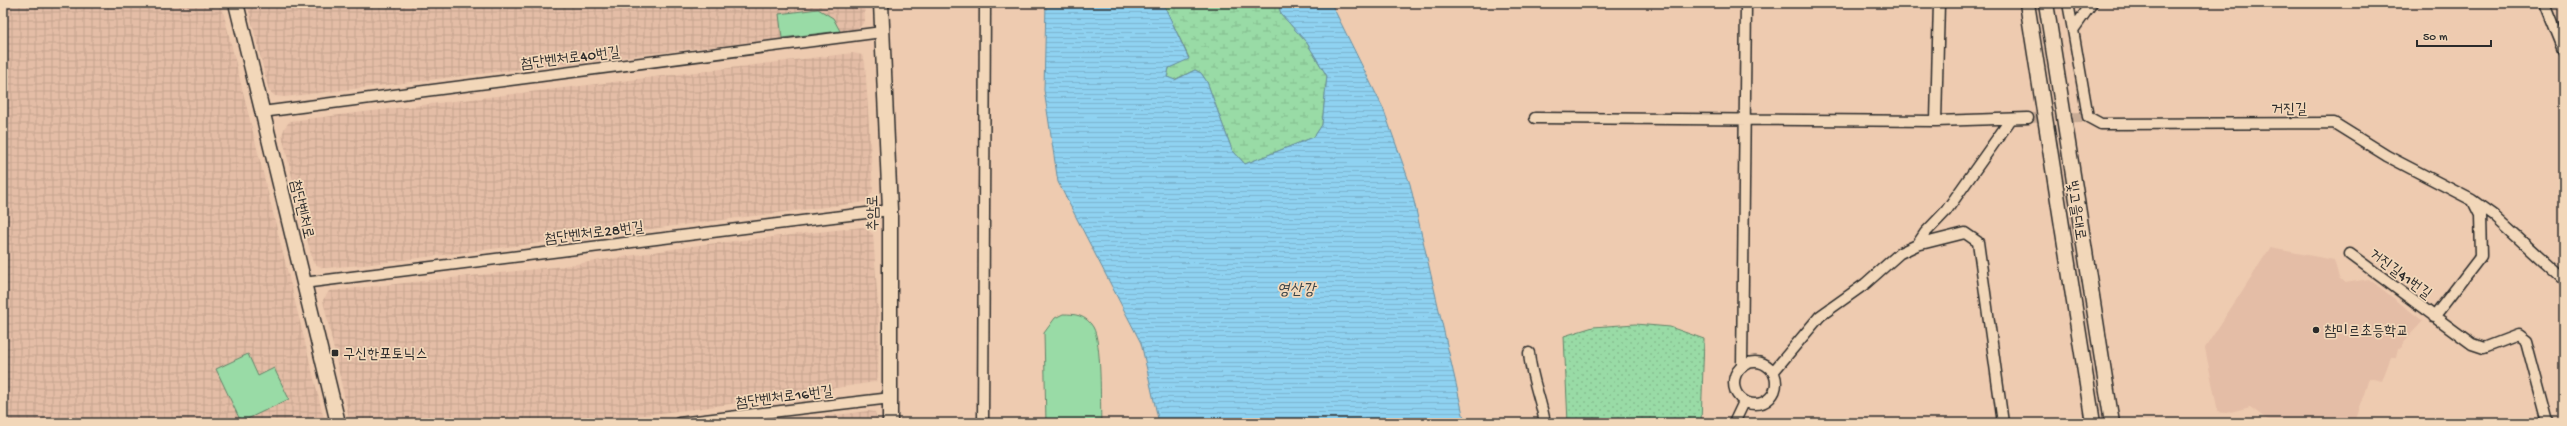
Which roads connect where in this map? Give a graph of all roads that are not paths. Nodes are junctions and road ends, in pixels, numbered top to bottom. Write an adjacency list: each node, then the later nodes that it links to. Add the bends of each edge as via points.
1 (236, 3): 14 (street, 첨단벤처로)
2 (881, 3): 12 (street, 추암로)
3 (985, 3): 35 (street)
4 (1746, 3): 17 (street)
5 (1939, 3): 19 (street)
6 (2027, 3): 39 (street, 빛고을대로)
7 (2046, 3): 40 (street, 빛고을대로)
8 (2068, 3): 11 (street)
9 (2092, 3): 11 (street)
10 (2545, 3): 13 (street)
11 (2073, 30): 20 (street, 거진길, via 2088,117 2101,124 2334,123 2387,156)
12 (882, 32): 14 (street, 첨단벤처로40번길); 21 (street, 추암로)
13 (2564, 50)
14 (262, 112): 25 (street, 첨단벤처로)
15 (1535, 118): 17 (street)
16 (2028, 118): 18 (street)
17 (1745, 119): 19 (street); 28 (street)
18 (2011, 119): 19 (street); 22 (street, via 1946,211 1925,232)
19 (1936, 120)
20 (2472, 200): 24 (street, 거진길, via 2510,230); 26 (street, 거진길41번길, via 2480,214 2481,256)
21 (890, 210): 25 (street, 첨단벤처로28번길); 30 (street, 추암로)
22 (1917, 245): 29 (street, via 1900,253 1866,284 1820,316); 38 (street, via 1965,233 1978,242)
23 (2350, 254): 26 (street, 거진길41번길)
24 (2564, 280)
25 (303, 283): 32 (street, 첨단벤처로)
26 (2434, 317): 41 (street, 거진길41번길, via 2472,344 2484,348 2518,335 2526,341)
27 (1529, 353): 36 (street, via 1531,375)
28 (1742, 367): 29 (street, via 1762,364); 31 (street, via 1734,385)
29 (1773, 372): 31 (street, via 1776,386 1770,398 1758,404)
30 (891, 398): 33 (street, 첨단벤처로16번길); 34 (street, 추암로)
31 (1744, 402): 37 (street)
32 (338, 423)
33 (679, 423)
34 (890, 423)
35 (982, 423)
36 (1545, 423)
37 (1734, 423)
38 (2003, 423)
39 (2093, 423)
40 (2112, 423)
41 (2548, 423)

